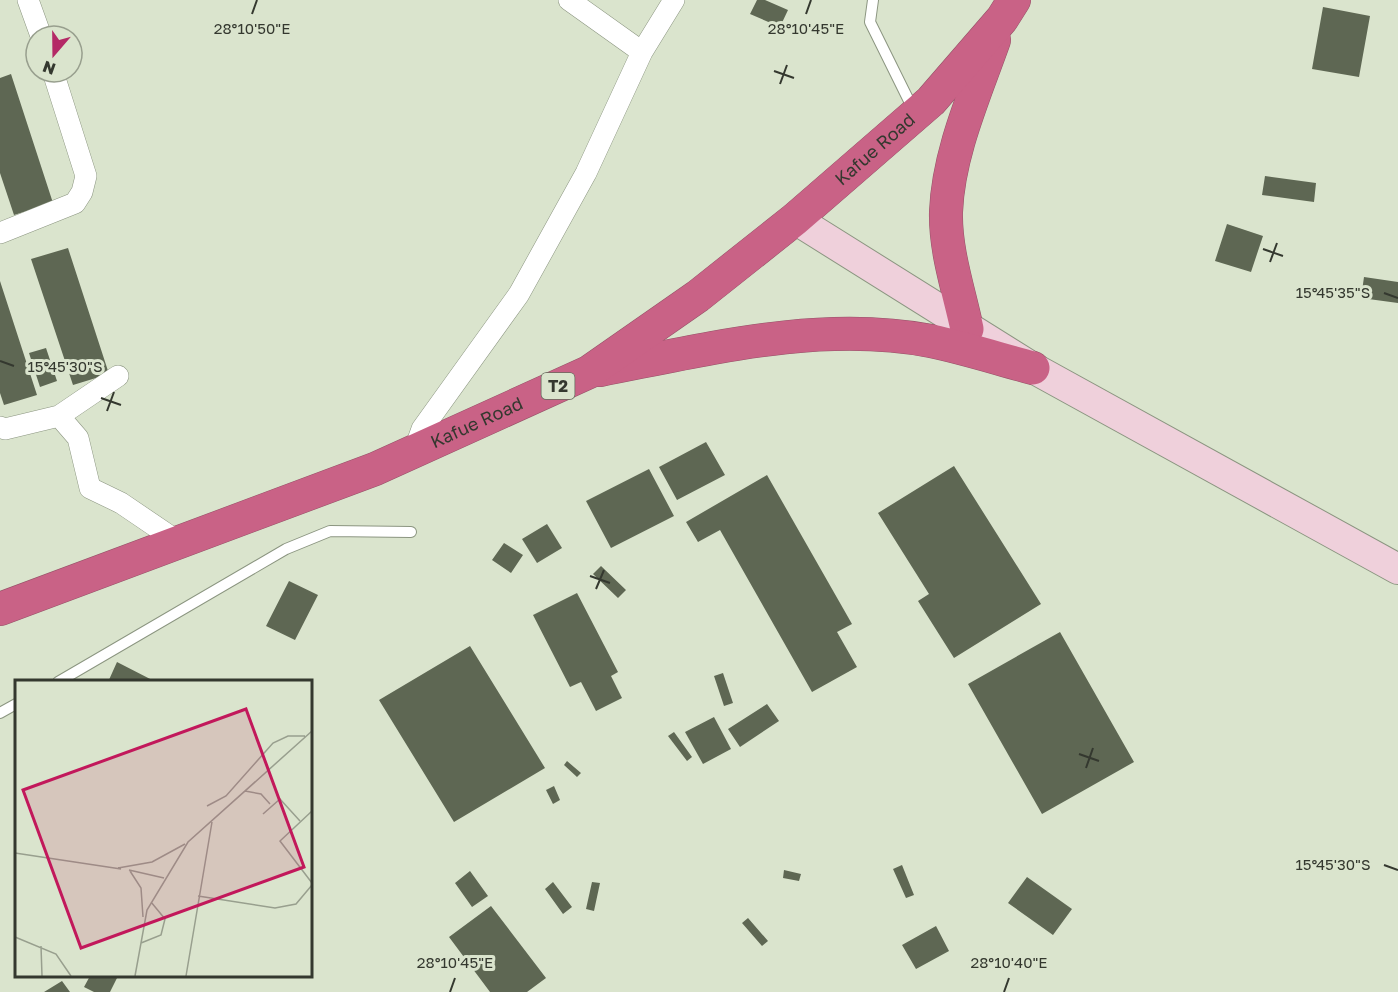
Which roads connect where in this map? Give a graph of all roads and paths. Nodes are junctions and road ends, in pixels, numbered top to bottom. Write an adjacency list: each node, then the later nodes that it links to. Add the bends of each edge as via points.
1 (28, 0): 6 (street)
2 (569, 0): 7 (street)
3 (674, 0): 7 (street)
4 (873, 0): 9 (lane, via 870,22)
5 (1008, 9): 9 (highway, Kafue Road / T2, via 954,76); 12 (highway, via 963,130 946,211 948,242)
6 (37, 24)
7 (642, 52): 18 (street, via 586,173 519,294 422,429)
8 (57, 84): 11 (street, via 86,176 82,192 75,203)
9 (915, 114): 10 (highway, Kafue Road / T2)
10 (795, 219): 12 (street); 14 (highway, Kafue Road / T2, via 698,296)
11 (0, 232)
12 (968, 329): 13 (street)
13 (1033, 368): 14 (highway, via 930,341 832,334 753,341); 21 (street)
14 (589, 372): 18 (highway, Kafue Road / T2)
15 (118, 376): 16 (street)
16 (59, 416): 17 (street); 20 (street, via 78,438 90,489 121,503)
17 (0, 427)
18 (413, 454): 20 (highway, Kafue Road / T2)
19 (411, 532): 23 (lane, via 330,531 286,549)
20 (177, 541): 22 (highway, Kafue Road / T2)
21 (1398, 569)
22 (0, 609)
23 (60, 680)
24 (15, 705): 25 (lane)
25 (0, 713)

